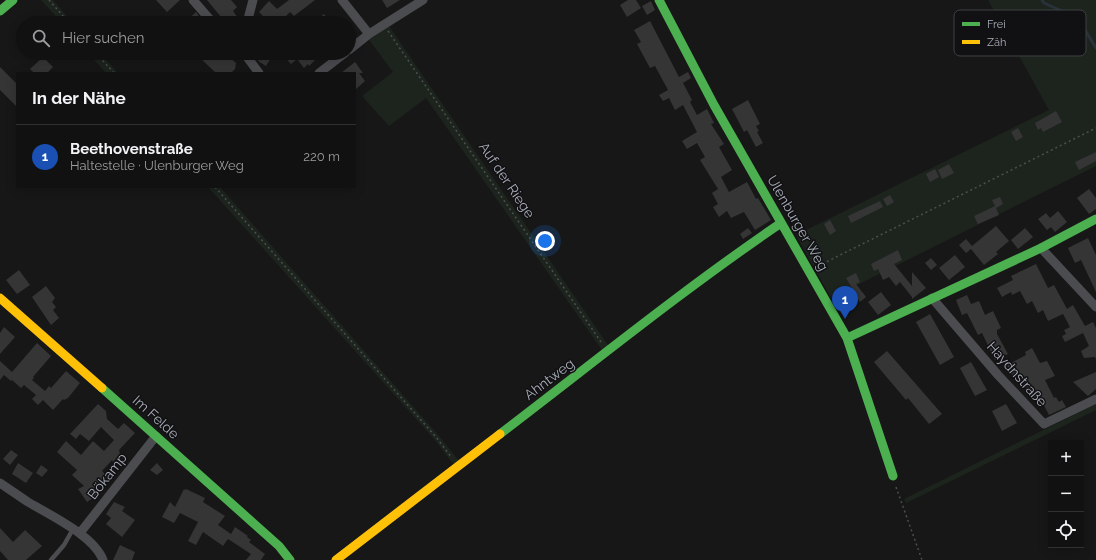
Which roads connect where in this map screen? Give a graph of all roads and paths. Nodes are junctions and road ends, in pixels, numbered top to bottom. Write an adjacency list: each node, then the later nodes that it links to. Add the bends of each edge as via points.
1 (13, 0): 8 (street)
2 (49, 0): 9 (path)
3 (192, 0): 10 (street)
4 (253, 0): 11 (street)
5 (342, 0): 12 (street)
6 (422, 0): 14 (street)
7 (659, 0): 26 (street, Ulenburger Weg, via 714,105)
8 (0, 11)
9 (63, 16)
10 (207, 16)
11 (249, 16)
12 (355, 16)
13 (356, 17): 15 (street)
14 (384, 25): 15 (street); 33 (path, Auf der Riege)
15 (370, 34): 16 (street)
16 (356, 45)
17 (102, 60): 20 (path)
18 (249, 60): 21 (street)
19 (336, 60): 22 (street)
20 (113, 72)
21 (258, 72)
22 (320, 72)
23 (1096, 128): 28 (path)
24 (216, 188): 36 (path, via 436,437)
25 (1096, 219): 27 (street)
26 (781, 223): 28 (street, Ulenburger Weg); 33 (street, Ahntweg)
27 (1042, 248): 30 (street); 31 (street)
28 (809, 270): 32 (street, Ulenburger Weg)
29 (0, 298): 35 (street, Im Felde)
30 (932, 298): 32 (street); 34 (street, Haydnstraße, via 1044,424)
31 (1096, 307)
32 (847, 338): 37 (street, Ulenburger Weg)
33 (608, 351): 36 (street, Ahntweg)
34 (1096, 399)
35 (156, 436): 39 (street, Bökamp); 42 (street, Im Felde, via 279,546)
36 (458, 466): 43 (street, Ahntweg)
37 (893, 476): 44 (path)
38 (0, 483): 39 (street)
39 (77, 531): 40 (lane); 41 (street, via 100,553)
40 (51, 560)
41 (103, 560)
42 (290, 560)
43 (336, 560)
44 (922, 560)

